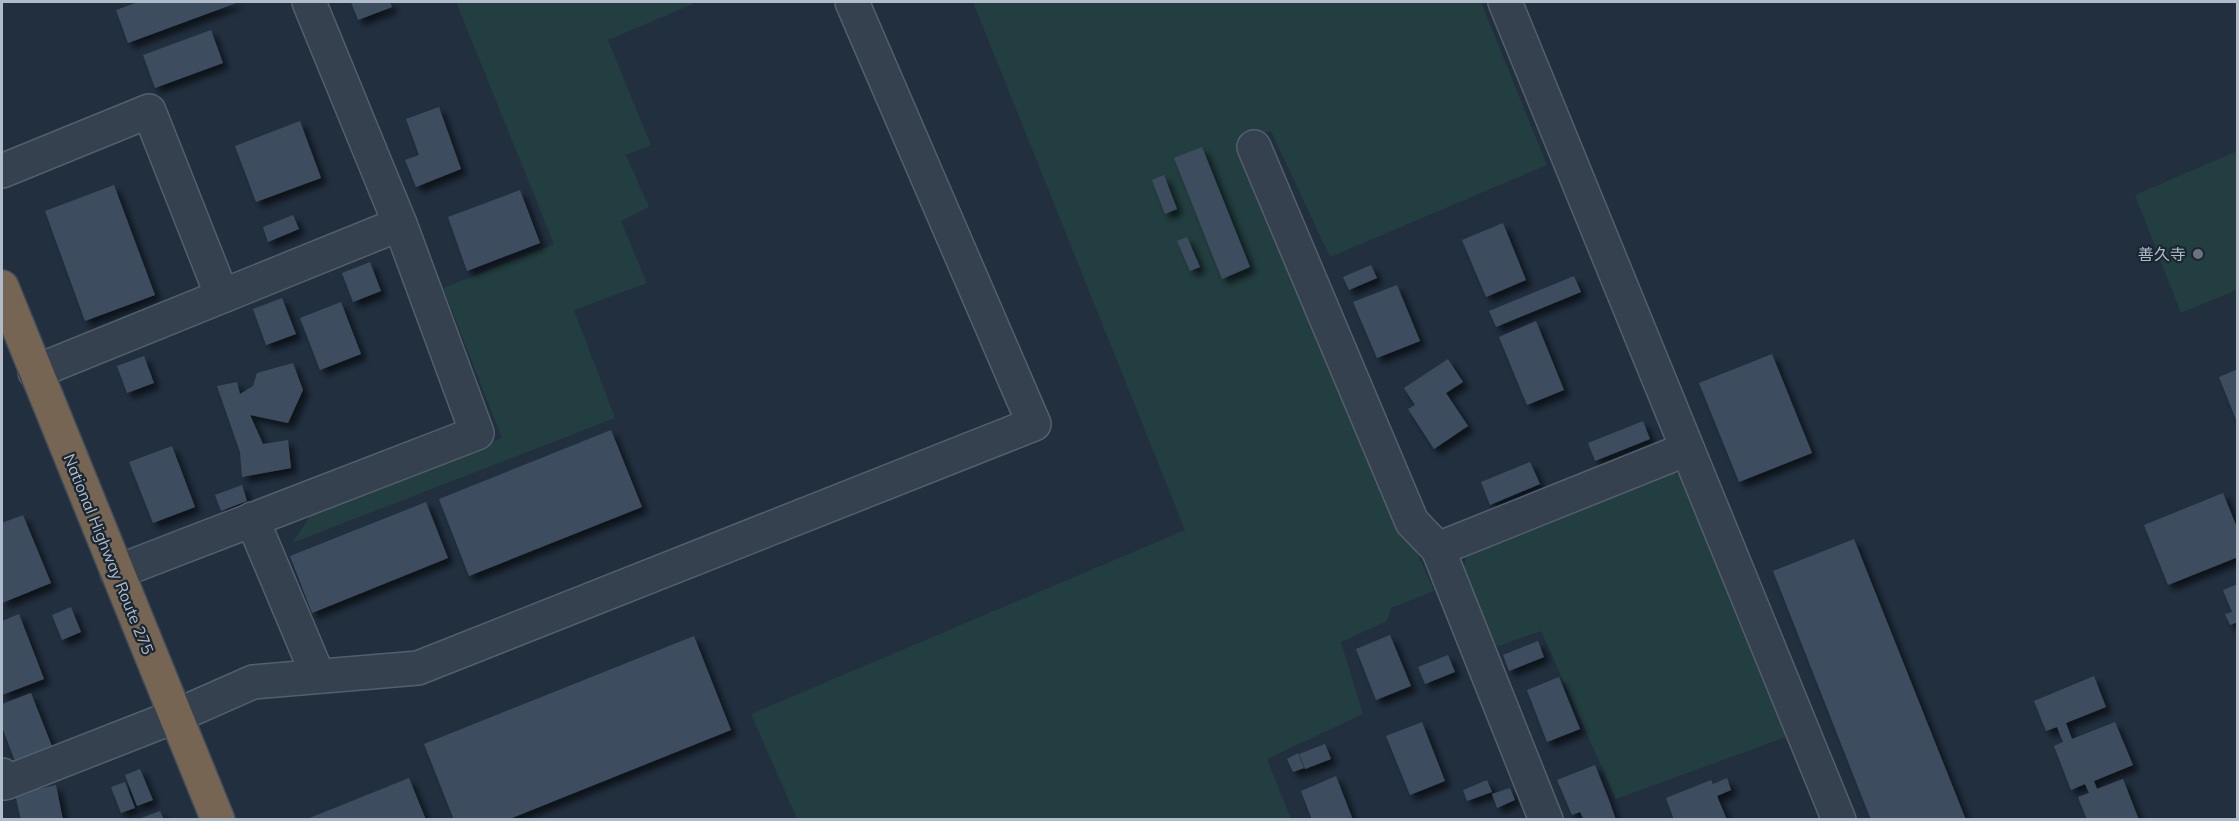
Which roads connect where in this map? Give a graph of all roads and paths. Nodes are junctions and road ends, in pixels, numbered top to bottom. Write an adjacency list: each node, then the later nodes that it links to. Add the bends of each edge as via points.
1 (309, 2): 6 (street)
2 (852, 2): 15 (street, via 1034,424 418,668)
3 (1505, 2): 11 (street)
4 (1254, 147): 13 (street, via 1412,522)
5 (2, 171): 8 (street, via 149,111)
6 (400, 224): 8 (street); 12 (street, via 477,433)
7 (2, 287): 9 (highway, National Highway Route 275)
8 (222, 296): 10 (street)
9 (9, 330): 10 (highway, National Highway Route 275)
10 (35, 372): 14 (highway, National Highway Route 275)
11 (1687, 449): 13 (street); 20 (street)
12 (252, 519): 14 (street); 15 (street)
13 (1438, 549): 19 (street)
14 (117, 572): 16 (highway, National Highway Route 275)
15 (318, 676): 16 (street, via 253,681)
16 (176, 716): 17 (street); 18 (highway, National Highway Route 275)
17 (3, 781)
18 (218, 819)
19 (1546, 819)
20 (1839, 819)

